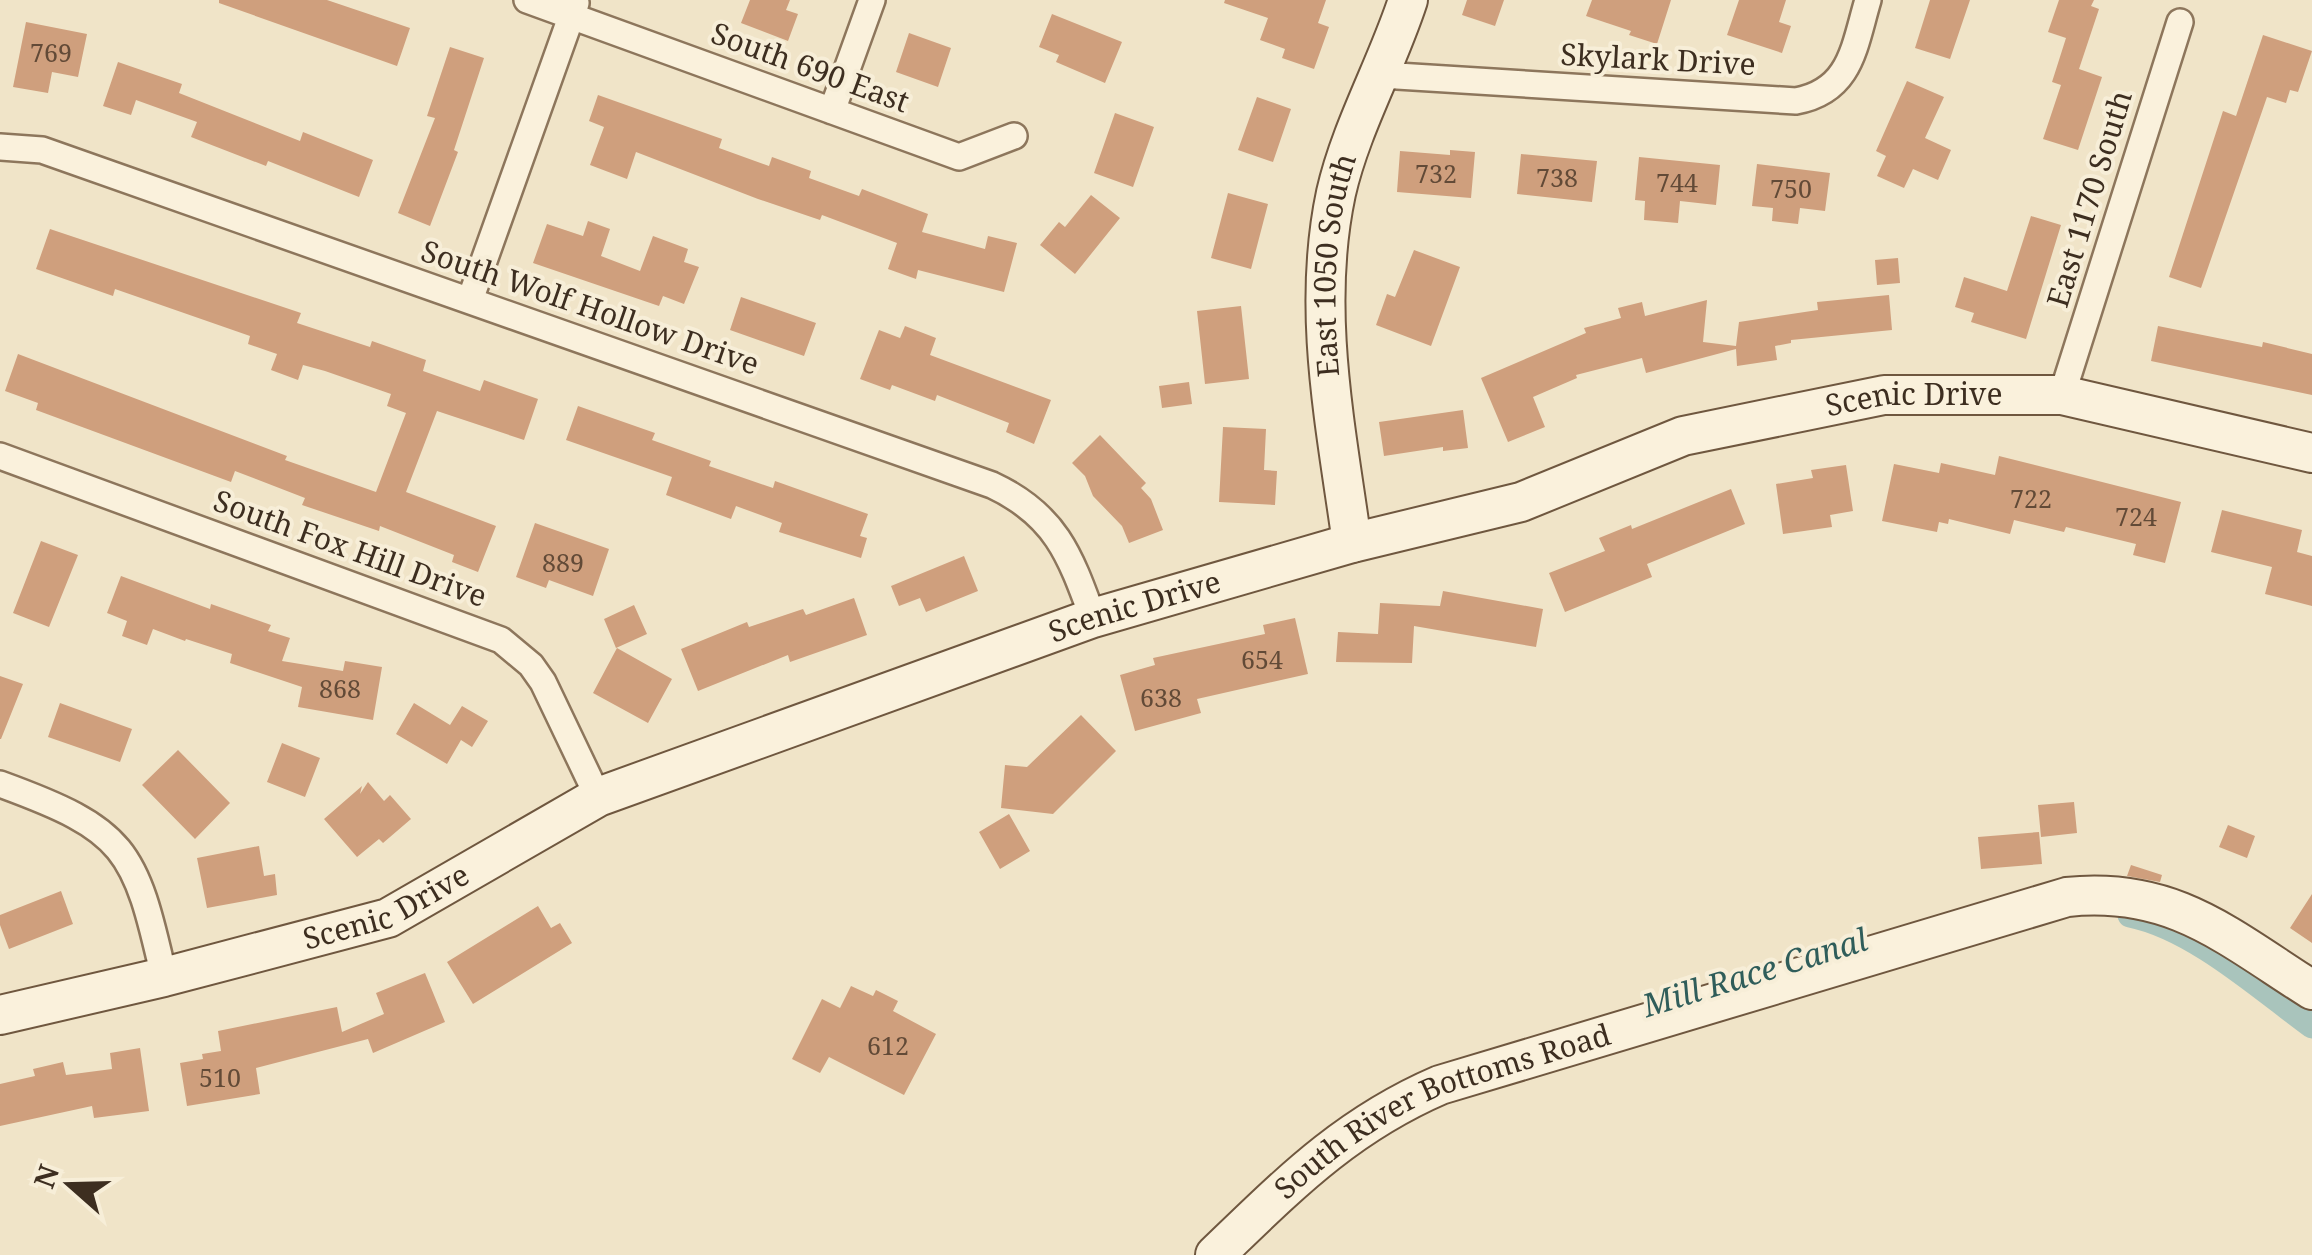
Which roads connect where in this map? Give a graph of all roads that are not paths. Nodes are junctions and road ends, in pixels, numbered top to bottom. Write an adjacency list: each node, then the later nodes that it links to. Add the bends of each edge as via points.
1 (527, 0): 5 (street, South 690 East)
2 (872, 0): 8 (street)
3 (1408, 0): 7 (street, East 1050 South)
4 (1868, 0): 7 (street, Skylark Drive, via 1848,66 1832,88 1796,101)
5 (574, 8): 8 (street, South 690 East); 11 (street)
6 (2180, 22): 12 (street, East 1170 South)
7 (1380, 76): 15 (street, East 1050 South, via 1336,192 1326,266 1328,362)
8 (832, 110): 9 (street, South 690 East, via 959,156)
9 (1014, 136)
10 (0, 147): 11 (street, South Wolf Hollow Drive, via 42,150)
11 (470, 300): 16 (street, South Wolf Hollow Drive, via 1010,493 1042,517 1066,548)
12 (2062, 395): 13 (street, Scenic Drive); 15 (street, Scenic Drive, via 1884,395 1683,436 1522,502)
13 (2312, 453)
14 (2, 462): 18 (street, South Fox Hill Drive, via 502,640 543,682)
15 (1352, 543): 16 (street, Scenic Drive)
16 (1094, 618): 18 (street, Scenic Drive)
17 (0, 784): 19 (street, via 80,816 120,850 146,901)
18 (598, 797): 19 (street, Scenic Drive, via 388,918)
19 (164, 977): 21 (street, Scenic Drive)
20 (2312, 990): 22 (street, South River Bottoms Road, via 2176,908 2122,895 2067,897 1440,1084 1326,1151)
21 (0, 1015)
22 (1216, 1255)

